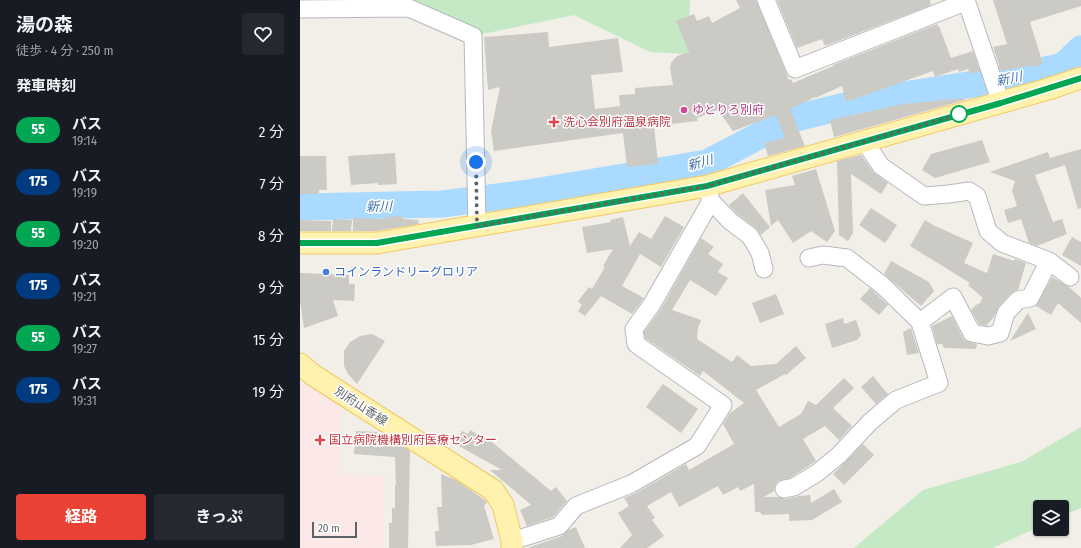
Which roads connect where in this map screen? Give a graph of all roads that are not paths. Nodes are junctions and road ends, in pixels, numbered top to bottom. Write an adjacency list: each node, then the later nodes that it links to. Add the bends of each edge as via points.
1 (766, 0): 4 (street, via 795,69 965,2)
2 (300, 9): 7 (street, via 409,8 473,36)
3 (1081, 78): 4 (main road)
4 (997, 90): 5 (main road)
5 (865, 142): 6 (main road); 10 (street, via 881,166 924,196 969,191 977,196 988,231 1002,243)
6 (709, 193): 7 (main road); 11 (street, via 730,221 750,236 760,253); 16 (street, via 652,304 634,329 636,344 723,405 697,446 631,484 576,506 559,526)
7 (477, 226): 8 (main road, via 377,243)
8 (300, 243)
9 (809, 258): 13 (street, via 823,255 847,258 882,285)
10 (1049, 261): 12 (street); 13 (street, via 1030,298 1018,300 1006,313 1000,333 988,336 972,333 953,297)
11 (764, 268)
12 (1070, 277)
13 (920, 322): 15 (street, via 939,383 896,400 817,474 794,487)
14 (300, 364): 16 (main road, 別府山香線, via 313,375 493,490 503,505)
15 (784, 489)
16 (512, 545)

